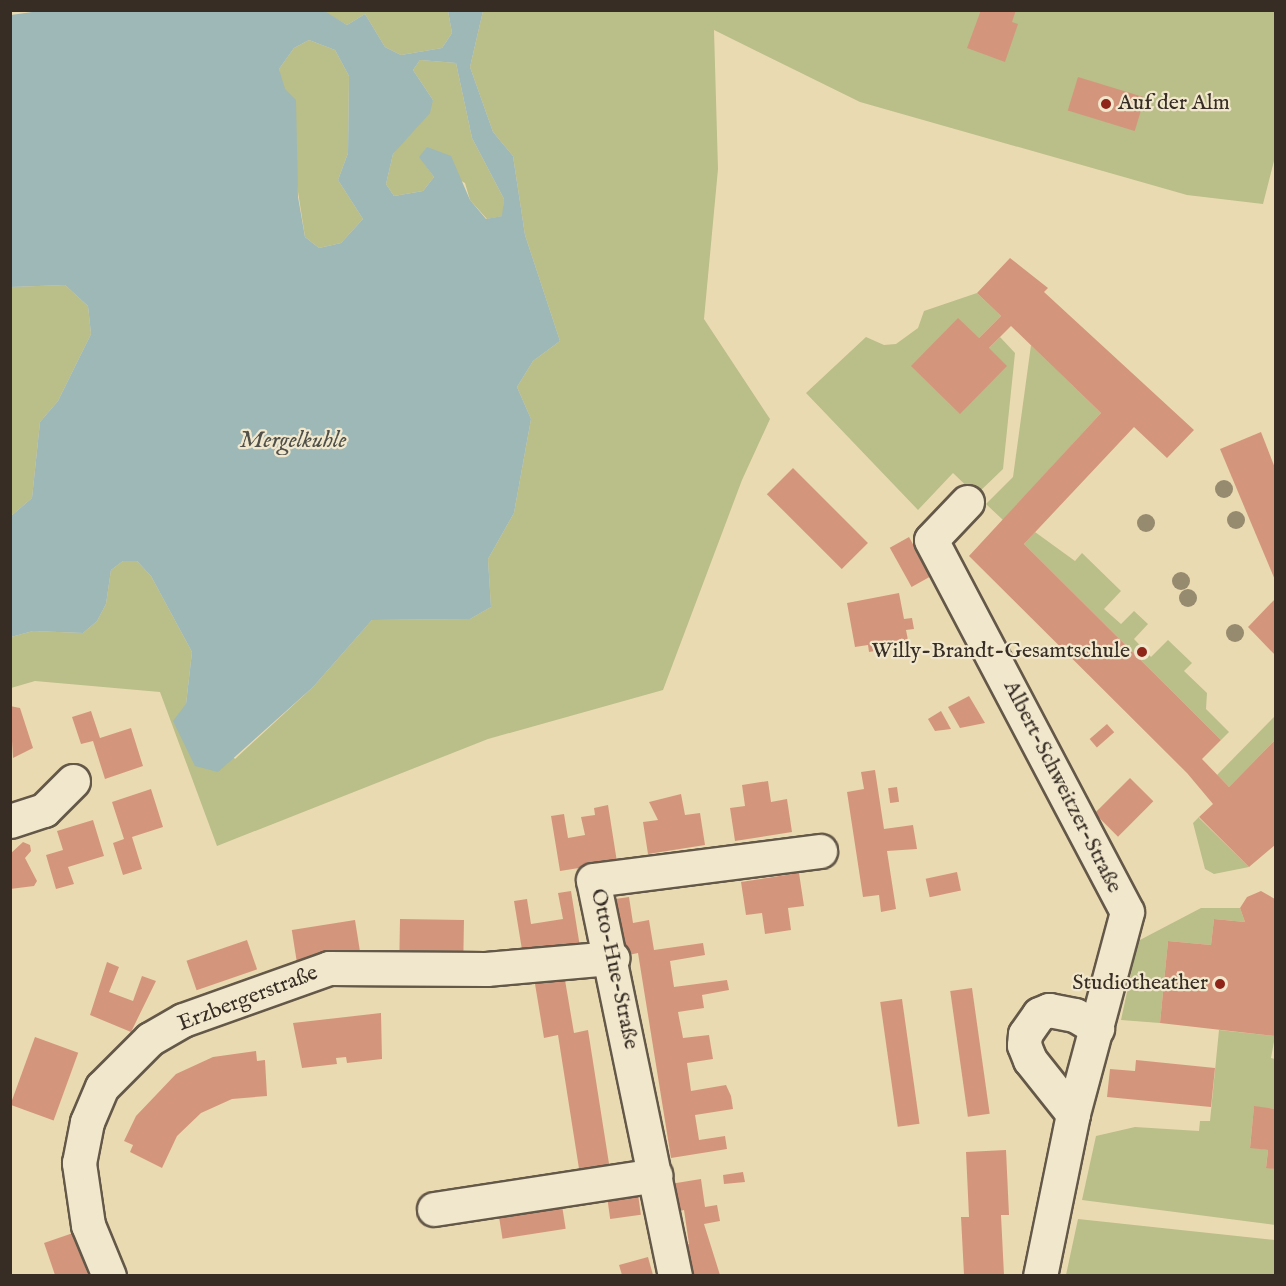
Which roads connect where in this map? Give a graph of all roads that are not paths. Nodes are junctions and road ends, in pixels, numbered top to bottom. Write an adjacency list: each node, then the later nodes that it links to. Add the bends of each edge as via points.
1 (967, 502): 6 (street, Albert-Schweitzer-Straße, via 931,540 1127,912)
2 (73, 781): 3 (street, via 44,810)
3 (10, 821)
4 (820, 851): 5 (street, Otto-Hue-Straße, via 593,880)
5 (613, 958): 8 (street, Otto-Hue-Straße); 10 (street, Erzbergerstraße, via 486,969 329,968 183,1020 150,1039 102,1087 87,1122 79,1163 88,1225)
6 (1097, 1028): 7 (street, Albert-Schweitzer-Straße); 7 (street, via 1075,1015 1049,1010 1039,1014 1025,1034 1024,1045 1030,1060)
7 (1073, 1114): 12 (street, Albert-Schweitzer-Straße)
8 (655, 1175): 9 (street); 11 (street, Otto-Hue-Straße)
9 (434, 1209)
10 (109, 1275)
11 (675, 1275)
12 (1040, 1275)

